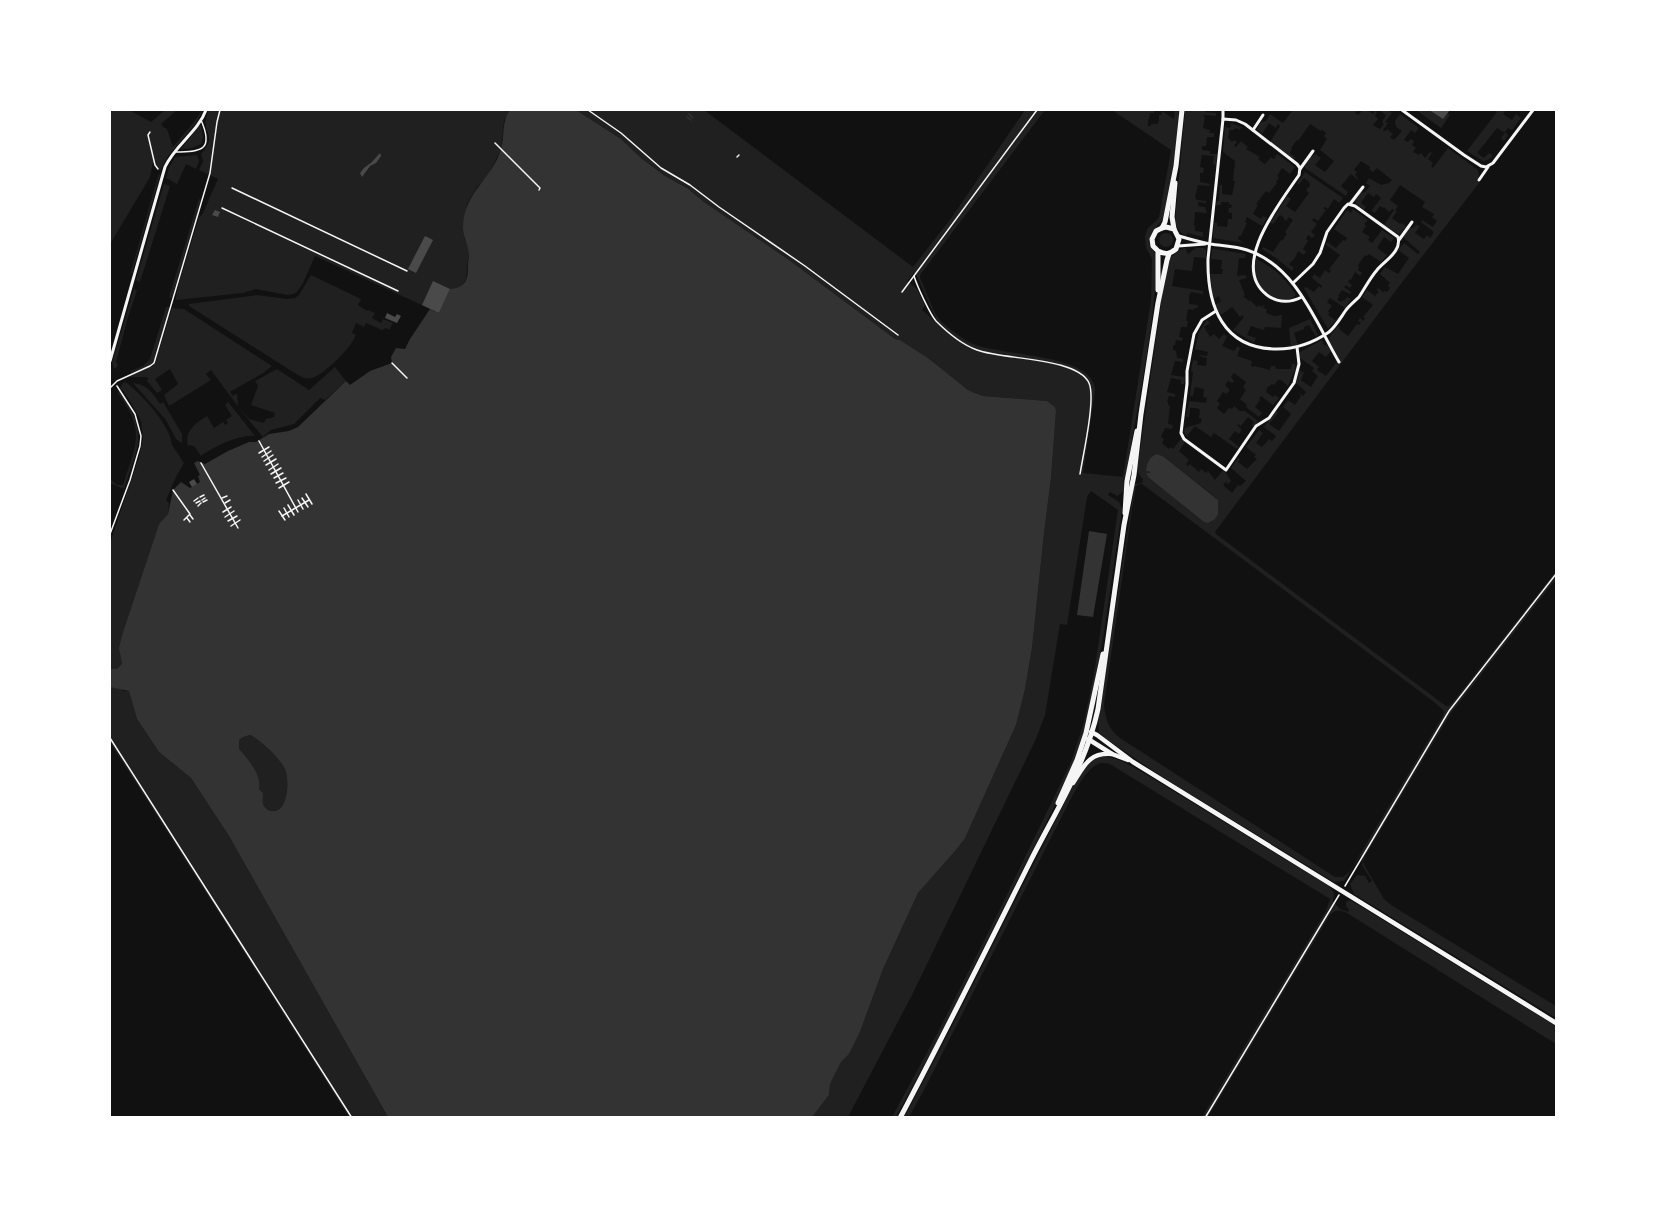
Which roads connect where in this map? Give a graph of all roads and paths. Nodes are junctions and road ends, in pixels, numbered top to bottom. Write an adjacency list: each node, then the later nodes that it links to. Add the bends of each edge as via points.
1 (206, 110): 11 (street)
2 (220, 110): 53 (path, via 210,173 154,363)
3 (588, 110): 45 (path, via 621,132 661,168)
4 (1037, 110): 38 (lane)
5 (1182, 110): 18 (main road)
6 (1223, 110): 10 (street)
7 (1402, 110): 19 (street, via 1481,166)
8 (1533, 110): 19 (street)
9 (1263, 116): 12 (street)
10 (1223, 118): 12 (street); 32 (street)
11 (201, 120): 16 (street); 16 (lane, via 206,138 203,147 197,152)
12 (1253, 130): 20 (street)
13 (150, 132): 17 (path)
14 (495, 143): 24 (path, via 538,184)
15 (1313, 151): 20 (street)
16 (174, 152): 48 (street, via 165,167)
17 (155, 165)
18 (1176, 166): 28 (main road); 29 (main road)
19 (1489, 166): 21 (street)
20 (1300, 169): 35 (street)
21 (1479, 180)
22 (1363, 187): 25 (street)
23 (232, 188): 37 (path)
24 (539, 190)
25 (1350, 204): 31 (street); 39 (street, via 1327,232 1313,264)
26 (222, 208): 40 (path)
27 (1412, 222): 31 (street)
28 (1162, 228): 29 (main road); 34 (main road, via 1152,239)
29 (1174, 229): 30 (main road)
30 (1179, 236): 32 (street); 33 (main road)
31 (1399, 240): 46 (street, via 1385,264)
32 (1210, 244): 33 (street); 35 (street); 44 (street, via 1209,286)
33 (1178, 246): 36 (main road)
34 (1158, 251): 36 (main road); 43 (main road)
35 (1255, 253): 39 (street, via 1274,264); 42 (street, via 1253,273 1262,290 1280,301)
36 (1169, 254): 43 (main road)
37 (407, 271)
38 (914, 276): 41 (lane); 69 (lane, via 935,320 968,346 1067,367 1087,379 1091,404)
39 (1293, 283): 42 (street)
40 (398, 291)
41 (902, 292)
42 (1302, 297): 46 (street)
43 (1158, 303): 121 (main road, via 1127,481 1102,684)
44 (1216, 311): 47 (street, via 1231,333 1248,344 1265,349); 47 (street, via 1202,320 1194,334 1180,431 1184,439 1226,470 1256,426 1269,418 1294,383 1299,364)
45 (898, 335)
46 (1324, 335): 47 (street); 49 (street)
47 (1297, 347)
48 (110, 361)
49 (1339, 362)
50 (392, 363): 51 (path)
51 (407, 378)
52 (117, 386): 119 (path, via 135,414 141,436)
53 (110, 388)
54 (259, 441): 90 (path)
55 (269, 447): 57 (path)
56 (271, 451): 59 (path)
57 (259, 453)
58 (273, 455): 61 (path)
59 (262, 457)
60 (276, 459): 64 (path)
61 (264, 461)
62 (201, 463): 79 (path)
63 (278, 464): 66 (path)
64 (266, 465)
65 (281, 468): 68 (path)
66 (268, 470)
67 (283, 473): 70 (path)
68 (271, 474)
69 (1080, 474)
70 (274, 478)
71 (286, 478): 72 (path)
72 (276, 483)
73 (289, 483): 74 (path)
74 (279, 488)
75 (173, 490): 102 (path)
76 (306, 494): 83 (path)
77 (227, 496): 79 (path)
78 (302, 498): 84 (path)
79 (221, 499): 85 (path)
80 (201, 500): 80 (path, via 206,498); 80 (path, via 196,503)
81 (230, 500): 85 (path)
82 (298, 500): 88 (path)
83 (309, 500): 84 (path); 86 (path)
84 (305, 502): 88 (path); 91 (path)
85 (224, 504): 93 (path)
86 (312, 504)
87 (288, 505): 95 (path)
88 (300, 505): 90 (path); 94 (path)
89 (231, 507): 93 (path)
90 (296, 507): 95 (path); 99 (path)
91 (308, 507)
92 (284, 508): 101 (path)
93 (227, 509): 98 (path); 103 (path)
94 (303, 509)
95 (291, 510): 101 (path); 104 (path)
96 (234, 511): 103 (path)
97 (279, 511): 106 (path)
98 (223, 512)
99 (298, 512)
100 (183, 513): 109 (path)
101 (287, 513): 106 (path); 108 (path)
102 (190, 514): 109 (path); 110 (path)
103 (230, 514): 107 (path); 111 (path)
104 (294, 515)
105 (237, 516): 111 (path)
106 (282, 516): 113 (path)
107 (225, 517)
108 (289, 517)
109 (185, 518): 115 (path)
110 (194, 519)
111 (232, 519): 114 (path); 116 (path)
112 (240, 520): 116 (path)
113 (285, 520)
114 (228, 521)
115 (190, 522)
116 (235, 523): 117 (path); 118 (path)
117 (231, 526)
118 (238, 528)
119 (110, 534)
120 (1557, 574): 127 (path, via 1449,711)
121 (1088, 736): 123 (street); 124 (street); 125 (main road); 126 (main road)
122 (110, 738): 129 (path)
123 (1112, 754): 124 (street); 125 (street, via 1089,759)
124 (1133, 762): 127 (street)
125 (1066, 795): 126 (main road)
126 (1044, 834): 130 (main road)
127 (1342, 891): 128 (street); 131 (path)
128 (1557, 1023)
129 (352, 1118)
130 (900, 1118)
131 (1205, 1118)

